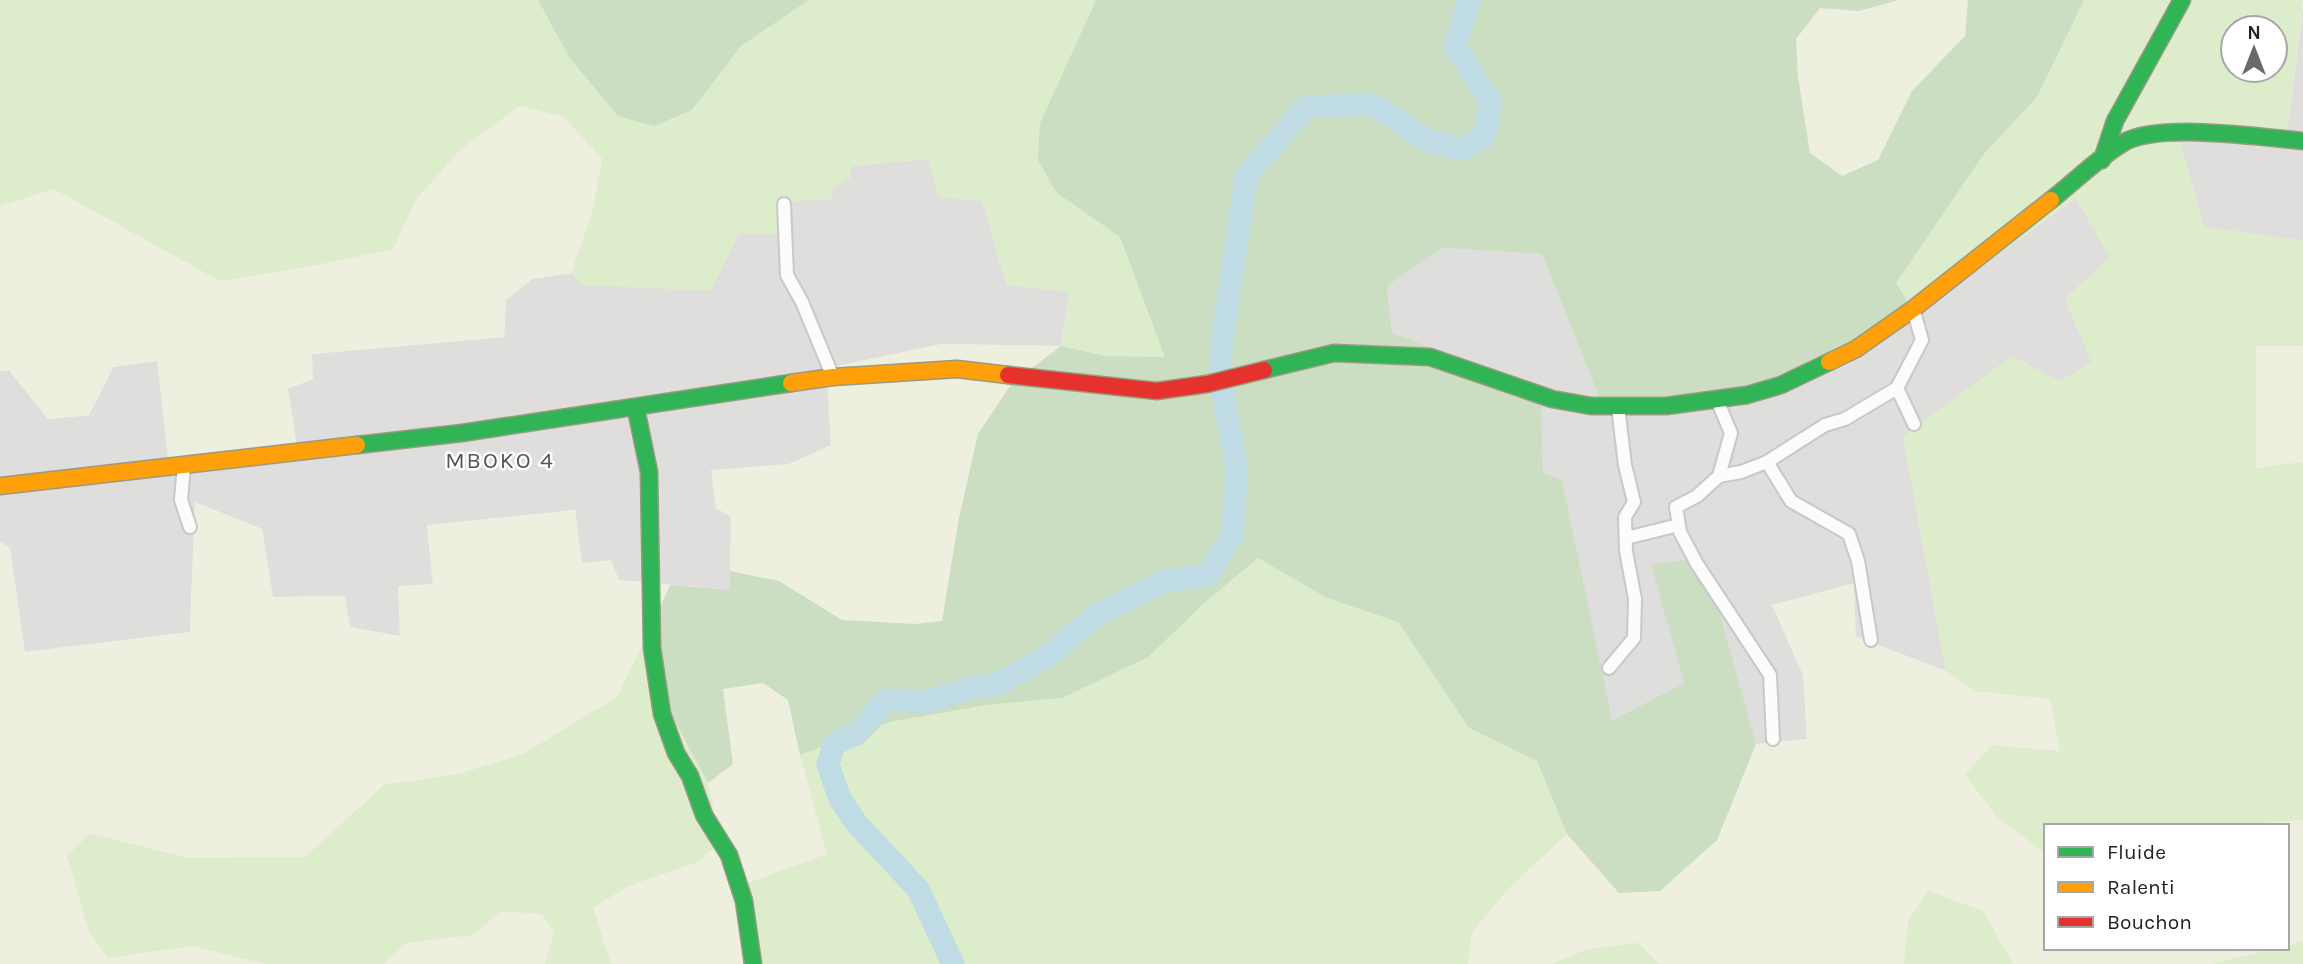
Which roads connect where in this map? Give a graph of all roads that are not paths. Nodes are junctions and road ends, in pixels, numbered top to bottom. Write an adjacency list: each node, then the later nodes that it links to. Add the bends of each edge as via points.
1 (2182, 0): 3 (main road, via 2115,121)
2 (2303, 141): 3 (main road, via 2156,134 2124,142)
3 (2102, 160): 5 (main road)
4 (784, 204): 6 (street, via 787,275)
5 (1913, 309): 7 (street, via 1922,340); 8 (main road, via 1856,349 1781,385)
6 (833, 377): 9 (main road, via 957,369 1157,391 1207,384 1334,353 1405,355 1430,357 1552,399); 10 (main road)
7 (1897, 388): 11 (street); 12 (street)
8 (1717, 400): 9 (main road); 14 (street, via 1731,433)
9 (1618, 407): 18 (street, via 1634,502 1625,517)
10 (636, 408): 13 (main road); 22 (main road, via 649,471 652,648 662,714 704,816 729,855 744,901)
11 (1914, 424)
12 (1767, 462): 14 (street); 19 (street, via 1791,501 1849,534)
13 (184, 465): 15 (main road); 17 (street, via 181,500)
14 (1719, 476): 16 (street, via 1676,507)
15 (0, 486)
16 (1679, 525): 18 (street); 21 (street, via 1697,564 1770,675)
17 (190, 527)
18 (1626, 538): 20 (street, via 1635,598 1634,638)
19 (1871, 640)
20 (1609, 668)
21 (1773, 738)
22 (753, 964)

